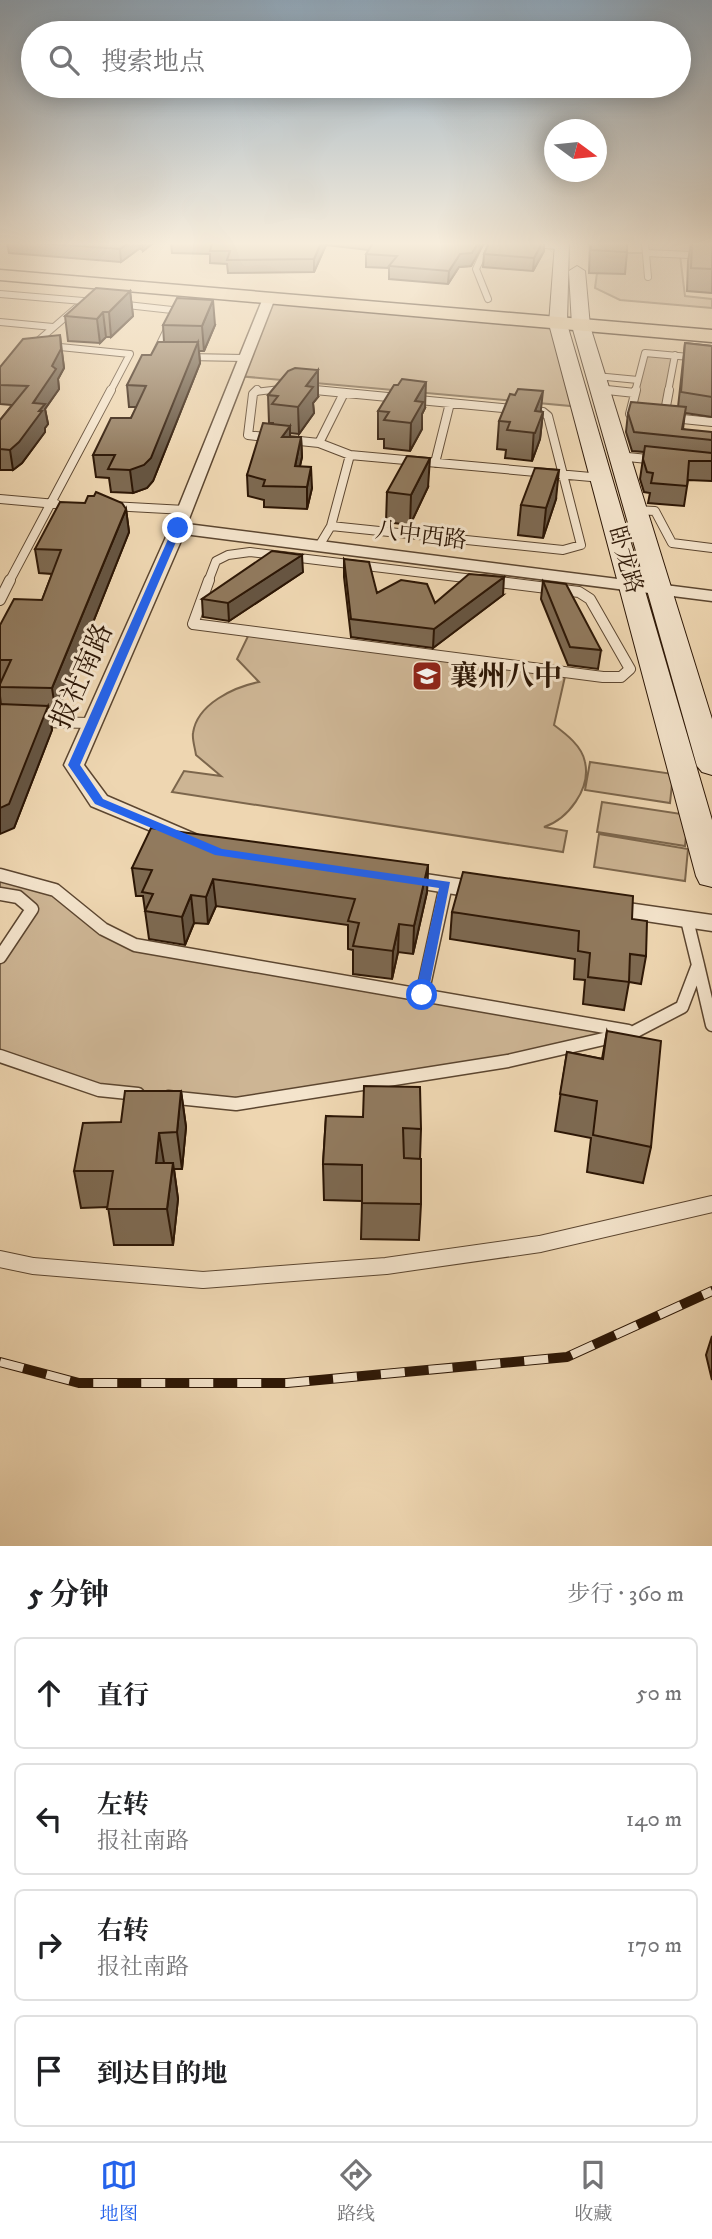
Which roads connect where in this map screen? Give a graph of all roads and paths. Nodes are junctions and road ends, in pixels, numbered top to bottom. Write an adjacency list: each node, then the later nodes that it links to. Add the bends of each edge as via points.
1 (68, 315): 7 (lane)
2 (173, 315): 13 (lane)
3 (262, 315): 16 (street, 报社南路)
4 (569, 315): 19 (main road, 卧龙路); 33 (main road, 卧龙路)
5 (570, 315): 8 (main road)
6 (0, 322): 7 (lane)
7 (53, 327): 9 (lane)
8 (712, 336)
9 (34, 345): 10 (lane); 11 (lane)
10 (25, 351)
11 (130, 354): 13 (lane); 35 (lane)
12 (675, 355): 17 (lane); 18 (lane, via 645,352); 25 (lane)
13 (154, 356): 14 (lane)
14 (167, 356)
15 (180, 356): 16 (lane)
16 (245, 358): 39 (street, 报社南路)
17 (712, 359)
18 (638, 380): 19 (lane); 21 (lane)
19 (598, 382): 21 (lane); 29 (main road, 卧龙路)
20 (344, 393): 22 (lane); 27 (lane); 27 (lane, via 274,386 253,394 248,435)
21 (635, 393): 23 (lane, via 630,414)
22 (450, 403): 31 (lane); 32 (lane, via 542,412 548,416)
23 (641, 415)
24 (653, 416): 25 (lane)
25 (664, 417): 26 (lane)
26 (712, 422)
27 (319, 443): 28 (lane)
28 (350, 455): 31 (lane); 40 (lane)
29 (618, 456): 30 (lane); 38 (main road, 卧龙路)
30 (672, 462)
31 (435, 463): 32 (lane)
32 (562, 474): 33 (lane); 40 (lane, via 581,545 563,550)
33 (602, 478): 46 (main road, 卧龙路)
34 (0, 499): 35 (lane)
35 (51, 504): 36 (lane); 45 (lane)
36 (64, 505)
37 (104, 506): 39 (lane)
38 (634, 510): 42 (lane, via 655,512 672,543); 47 (main road, 卧龙路)
39 (181, 519): 41 (street, 八中西路); 51 (street, 报社南路)
40 (331, 526): 41 (lane)
41 (319, 546): 43 (street, 八中西路)
42 (712, 548)
43 (420, 566): 43 (lane, via 250,552 228,555 216,561 193,624 603,677 621,677 630,669 590,599 579,592); 46 (street, 八中西路)
44 (0, 579): 45 (lane)
45 (11, 580): 49 (lane)
46 (632, 586): 47 (street, 八中西路); 56 (main road, 卧龙路)
47 (659, 589): 48 (street, 八中西路); 52 (main road, 卧龙路)
48 (712, 596)
49 (0, 600)
50 (26, 721): 51 (lane)
51 (92, 723): 53 (street, 报社南路, via 74,765 99,801)
52 (712, 766)
53 (207, 847)
54 (0, 875): 65 (lane, via 55,890 103,929 135,945)
55 (379, 875): 57 (street)
56 (712, 876)
57 (446, 885): 58 (street); 65 (lane)
58 (499, 893)
59 (0, 894): 63 (lane, via 19,897 32,909)
60 (593, 906): 61 (street)
61 (687, 920): 62 (street); 64 (lane)
62 (712, 923)
63 (0, 957)
64 (698, 965): 66 (lane); 67 (lane, via 682,1007)
65 (422, 995): 67 (lane)
66 (712, 1025)
67 (634, 1032): 68 (lane, via 508,1061 236,1104 99,1090)
68 (0, 1056)
69 (712, 1204): 70 (lane, via 540,1244 386,1266 204,1280 33,1266)
70 (0, 1259)

